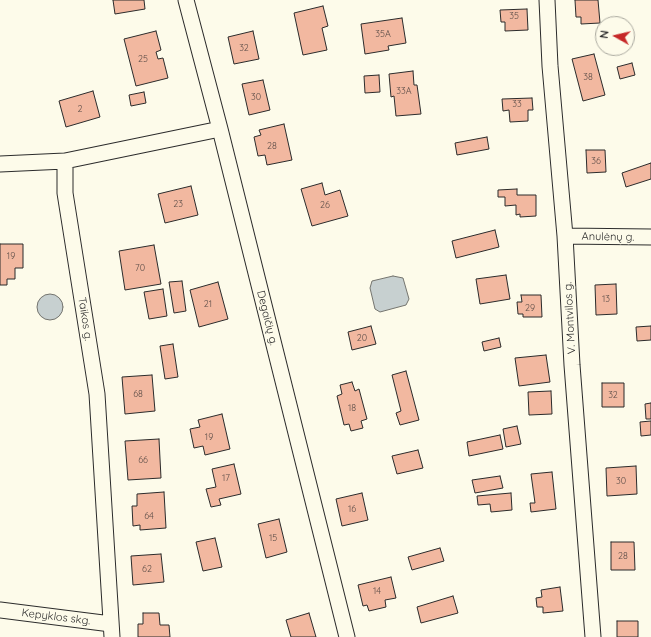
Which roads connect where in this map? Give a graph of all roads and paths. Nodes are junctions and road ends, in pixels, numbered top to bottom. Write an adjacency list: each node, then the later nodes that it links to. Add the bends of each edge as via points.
1 (186, 0): 3 (street, Degaičių g.)
2 (547, 0): 6 (street, V. Montvilos g., via 550,66)
3 (220, 129): 4 (street); 10 (street, Degaičių g.)
4 (65, 161): 5 (street); 9 (street, Taikos g., via 65,193 97,394)
5 (0, 164)
6 (565, 236): 7 (street, Anulėnų g.); 11 (street, V. Montvilos g., via 572,365)
7 (651, 237)
8 (0, 610): 9 (street, Kepyklos skg.)
9 (112, 630)
10 (347, 637)
11 (593, 637)

